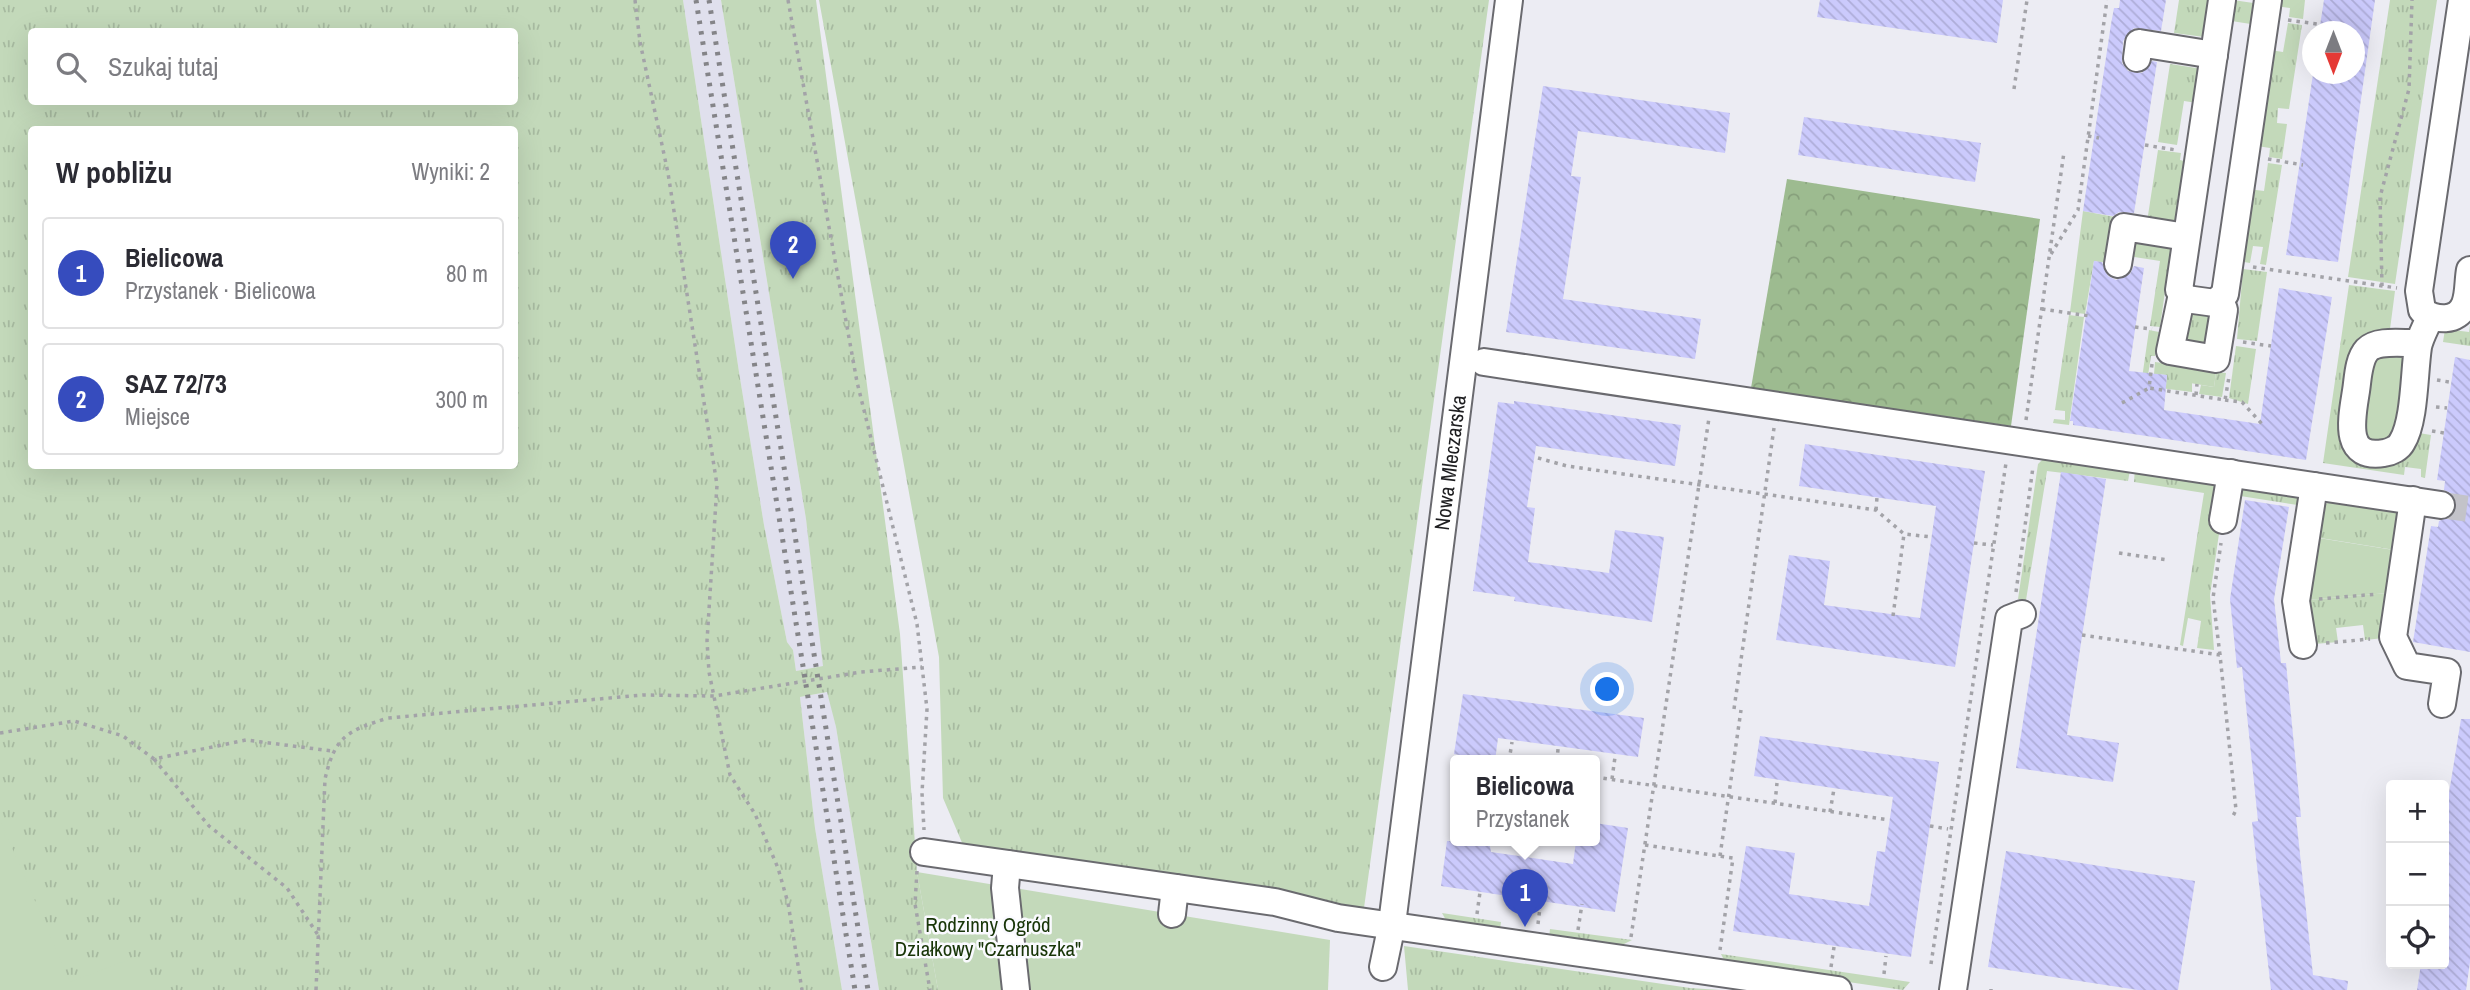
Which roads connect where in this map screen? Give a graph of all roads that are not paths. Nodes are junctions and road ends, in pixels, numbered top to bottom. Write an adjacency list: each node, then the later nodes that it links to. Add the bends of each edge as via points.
1 (1509, 0): 25 (street, Nowa Mleczarska)
2 (2222, 0): 6 (street)
3 (2462, 0): 12 (street, via 2419,291 2422,310)
4 (2267, 8): 11 (street, via 2225,295)
5 (2139, 43): 6 (street)
6 (2214, 55): 7 (street)
7 (2186, 237): 8 (street, via 2124,227); 10 (street)
8 (2118, 264)
9 (2469, 278): 12 (street, via 2465,304 2456,315)
10 (2182, 294): 11 (street, via 2186,299 2215,303); 11 (street, via 2170,351 2216,359 2224,310)
11 (2220, 299)
12 (2430, 317): 13 (street)
13 (2419, 343)
14 (1484, 362): 15 (street)
15 (2231, 473): 16 (street); 19 (street)
16 (2314, 486): 17 (street); 21 (street, via 2296,601)
17 (2413, 500): 18 (street); 22 (street, via 2393,637 2407,666 2447,672)
18 (2441, 505)
19 (2223, 520)
20 (2022, 614): 29 (street, via 2009,619)
21 (2303, 645)
22 (2442, 704)
23 (924, 852): 24 (street)
24 (1007, 864): 25 (street, via 1173,901 1275,902 1338,918); 28 (street, via 1005,888)
25 (1392, 924): 26 (street, Nowa Mleczarska); 27 (street)
26 (1383, 967)
27 (1834, 978)
28 (1016, 990)
29 (1953, 990)

